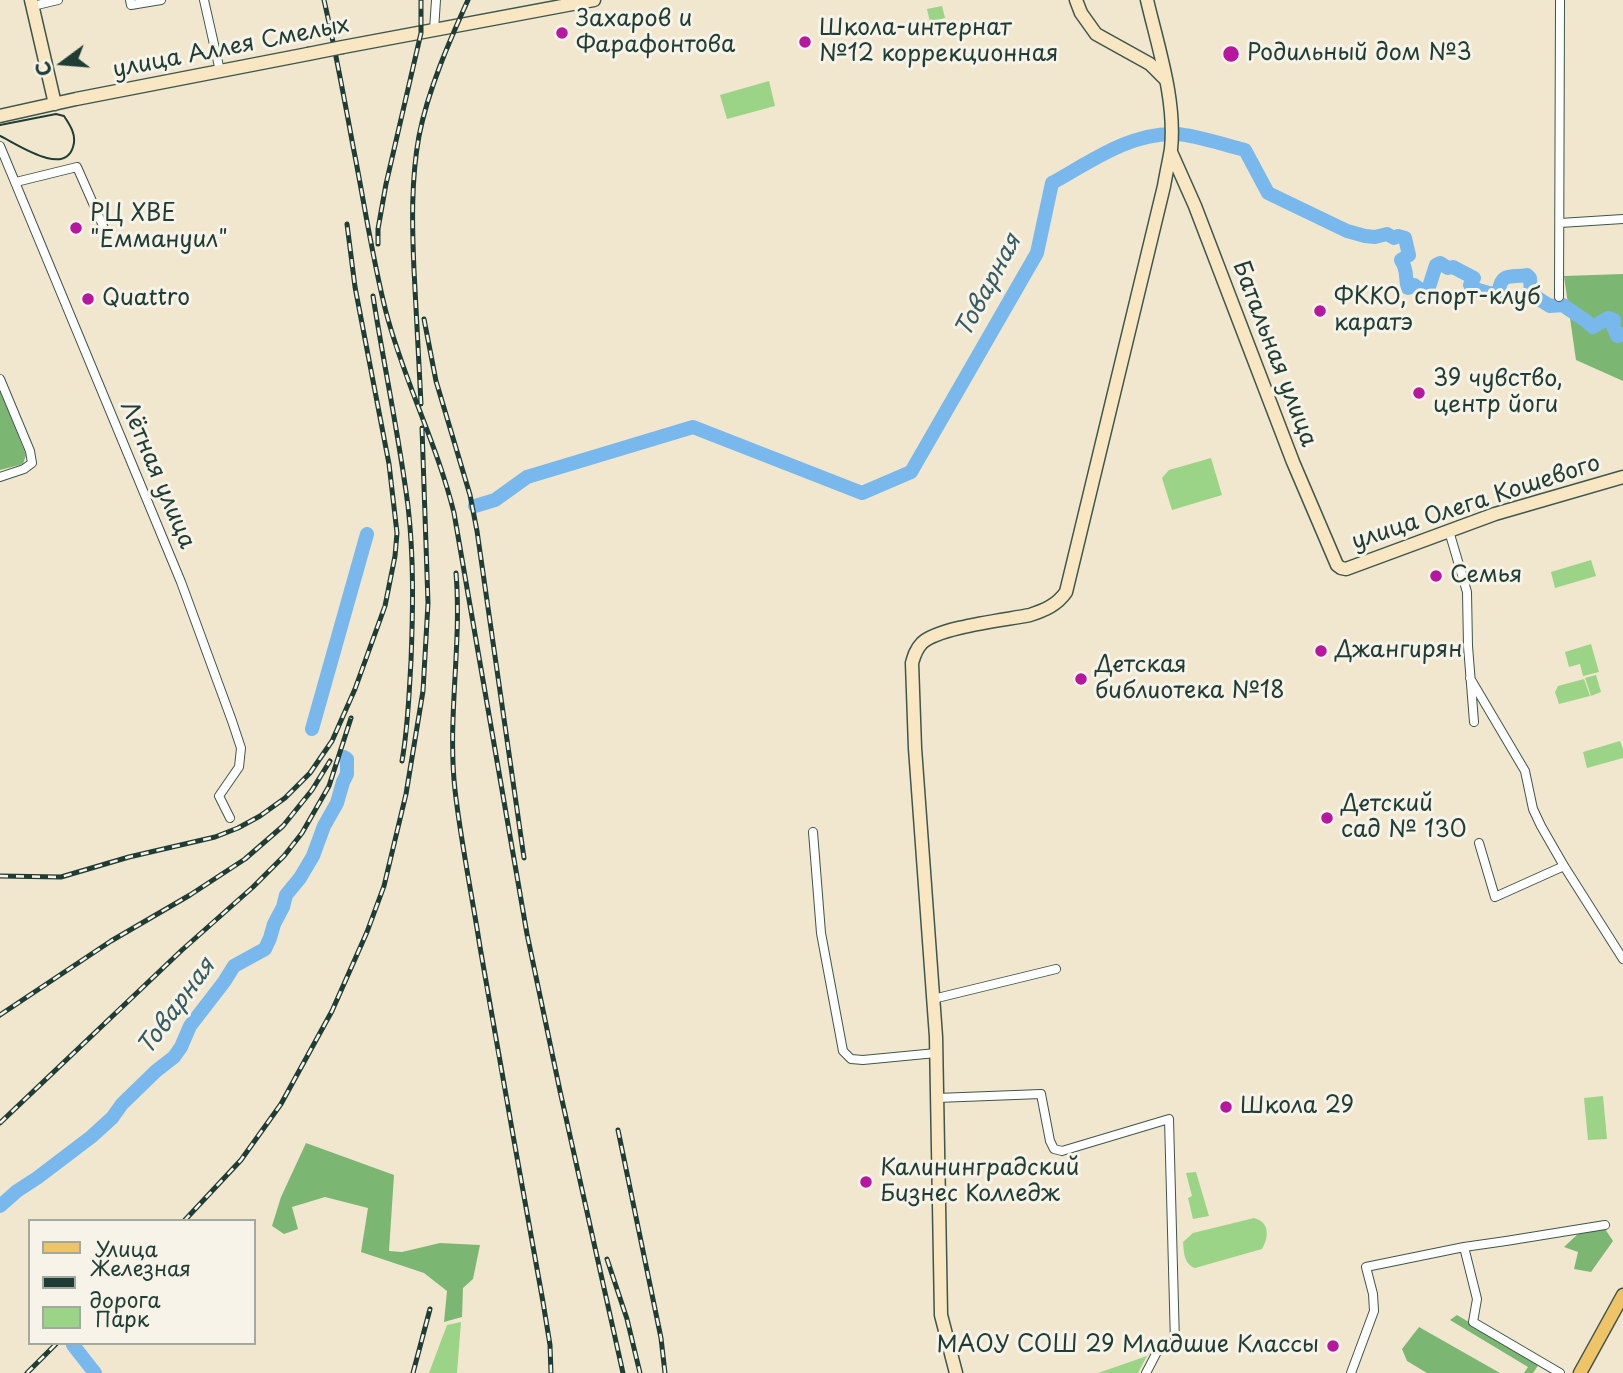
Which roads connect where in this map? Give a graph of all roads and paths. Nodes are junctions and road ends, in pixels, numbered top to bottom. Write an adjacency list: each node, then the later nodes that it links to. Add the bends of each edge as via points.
1 (58, 0): 10 (street)
2 (130, 0): 3 (street, via 131,5)
3 (161, 0)
4 (204, 0): 14 (street)
5 (436, 0): 11 (street)
6 (594, 0): 11 (main road, улица Аллея Смелых)
7 (1076, 0): 13 (main road, via 1096,34)
8 (1147, 0): 12 (main road)
9 (1560, 0): 24 (street)
10 (32, 3): 16 (main road)
11 (434, 30): 14 (main road, улица Аллея Смелых, bridge)
12 (1159, 53): 13 (main road); 15 (main road)
13 (1150, 64): 15 (main road)
14 (220, 71): 16 (main road, улица Аллея Смелых)
15 (1166, 81): 19 (main road)
16 (55, 104): 17 (main road, улица Аллея Смелых)
17 (0, 116)
18 (0, 146): 20 (street, Лётная улица)
19 (1171, 149): 21 (main road); 22 (main road, Батальная улица)
20 (16, 182): 25 (street, via 76,167); 34 (street, Лётная улица, via 181,582 232,721 241,748 239,767 219,796)
21 (1164, 186): 22 (main road, via 1178,182); 40 (main road, via 1066,592 1045,610 938,634 915,651 915,748)
22 (1187, 186): 31 (main road, Батальная улица, via 1293,462)
23 (1623, 219): 24 (street)
24 (1560, 223): 26 (street)
25 (107, 235)
26 (1559, 297)
27 (0, 379): 28 (street, via 32,463)
28 (0, 477)
29 (1623, 477): 30 (main road, улица Олега Кошевого)
30 (1449, 531): 31 (main road, улица Олега Кошевого); 32 (street, via 1467,592)
31 (1341, 568)
32 (1470, 678): 33 (street); 37 (street, via 1525,771 1533,809)
33 (1474, 722)
34 (230, 818)
35 (813, 832): 41 (street, via 821,933 843,1051 851,1059 863,1060)
36 (1479, 843): 37 (street, via 1495,897)
37 (1564, 866): 38 (street)
38 (1623, 959)
39 (1056, 969): 40 (street)
40 (933, 999): 41 (main road)
41 (936, 1053): 42 (main road)
42 (937, 1094): 46 (main road, via 941,1315); 48 (street, via 1041,1094 1050,1141 1054,1149 1062,1151 1169,1119 1174,1343 1158,1350)
43 (1605, 1225): 44 (street)
44 (1464, 1247): 47 (street, via 1366,1267 1374,1311); 49 (street, via 1477,1299 1473,1322)
45 (1623, 1295): 50 (main road)
46 (954, 1369)
47 (1354, 1372)
48 (1146, 1373)
49 (1560, 1373)
50 (1580, 1373)

